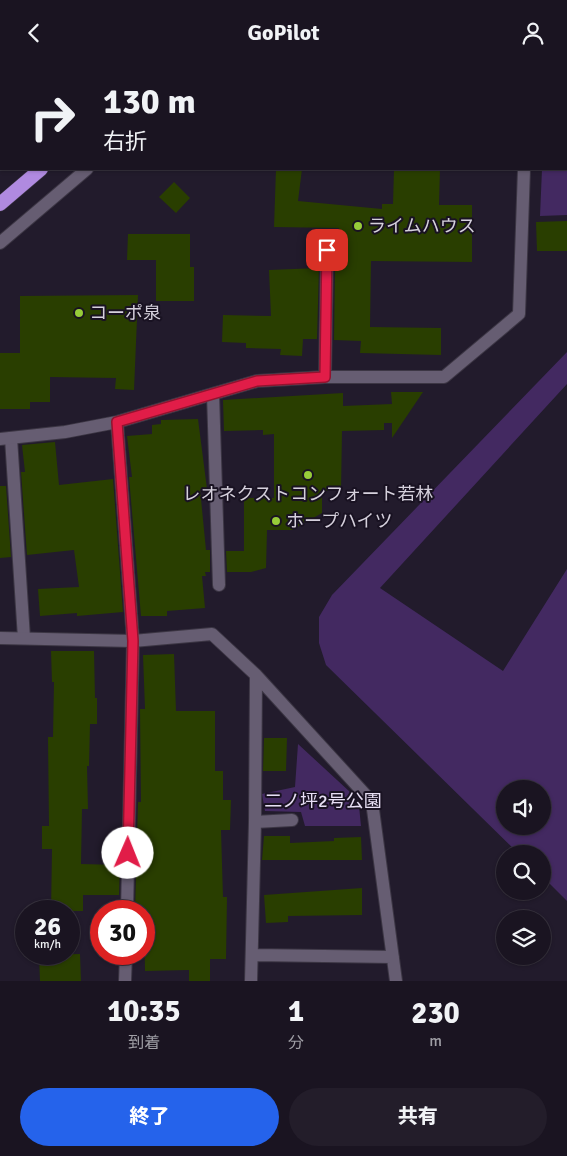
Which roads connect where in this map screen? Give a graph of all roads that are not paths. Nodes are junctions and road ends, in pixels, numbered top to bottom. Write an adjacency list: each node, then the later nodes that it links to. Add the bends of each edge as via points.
1 (40, 170): 4 (highway)
2 (86, 170): 5 (street)
3 (524, 170): 7 (street, via 519,314 444,377)
4 (0, 204)
5 (0, 243)
6 (327, 250): 7 (street)
7 (325, 377): 8 (street, via 257,381)
8 (213, 394): 9 (street); 11 (street)
9 (117, 422): 10 (street); 14 (street)
10 (6, 438): 13 (street)
11 (219, 585)
12 (0, 638): 13 (street)
13 (24, 638): 14 (street)
14 (133, 641): 15 (street, via 212,634); 18 (street)
15 (256, 675): 17 (street); 20 (street, via 372,802)
16 (292, 821): 17 (street)
17 (255, 822): 19 (street)
18 (126, 900)
19 (252, 955): 20 (street); 23 (street)
20 (393, 957): 24 (street)
21 (126, 965): 22 (street)
22 (125, 981)
23 (251, 981)
24 (396, 981)

